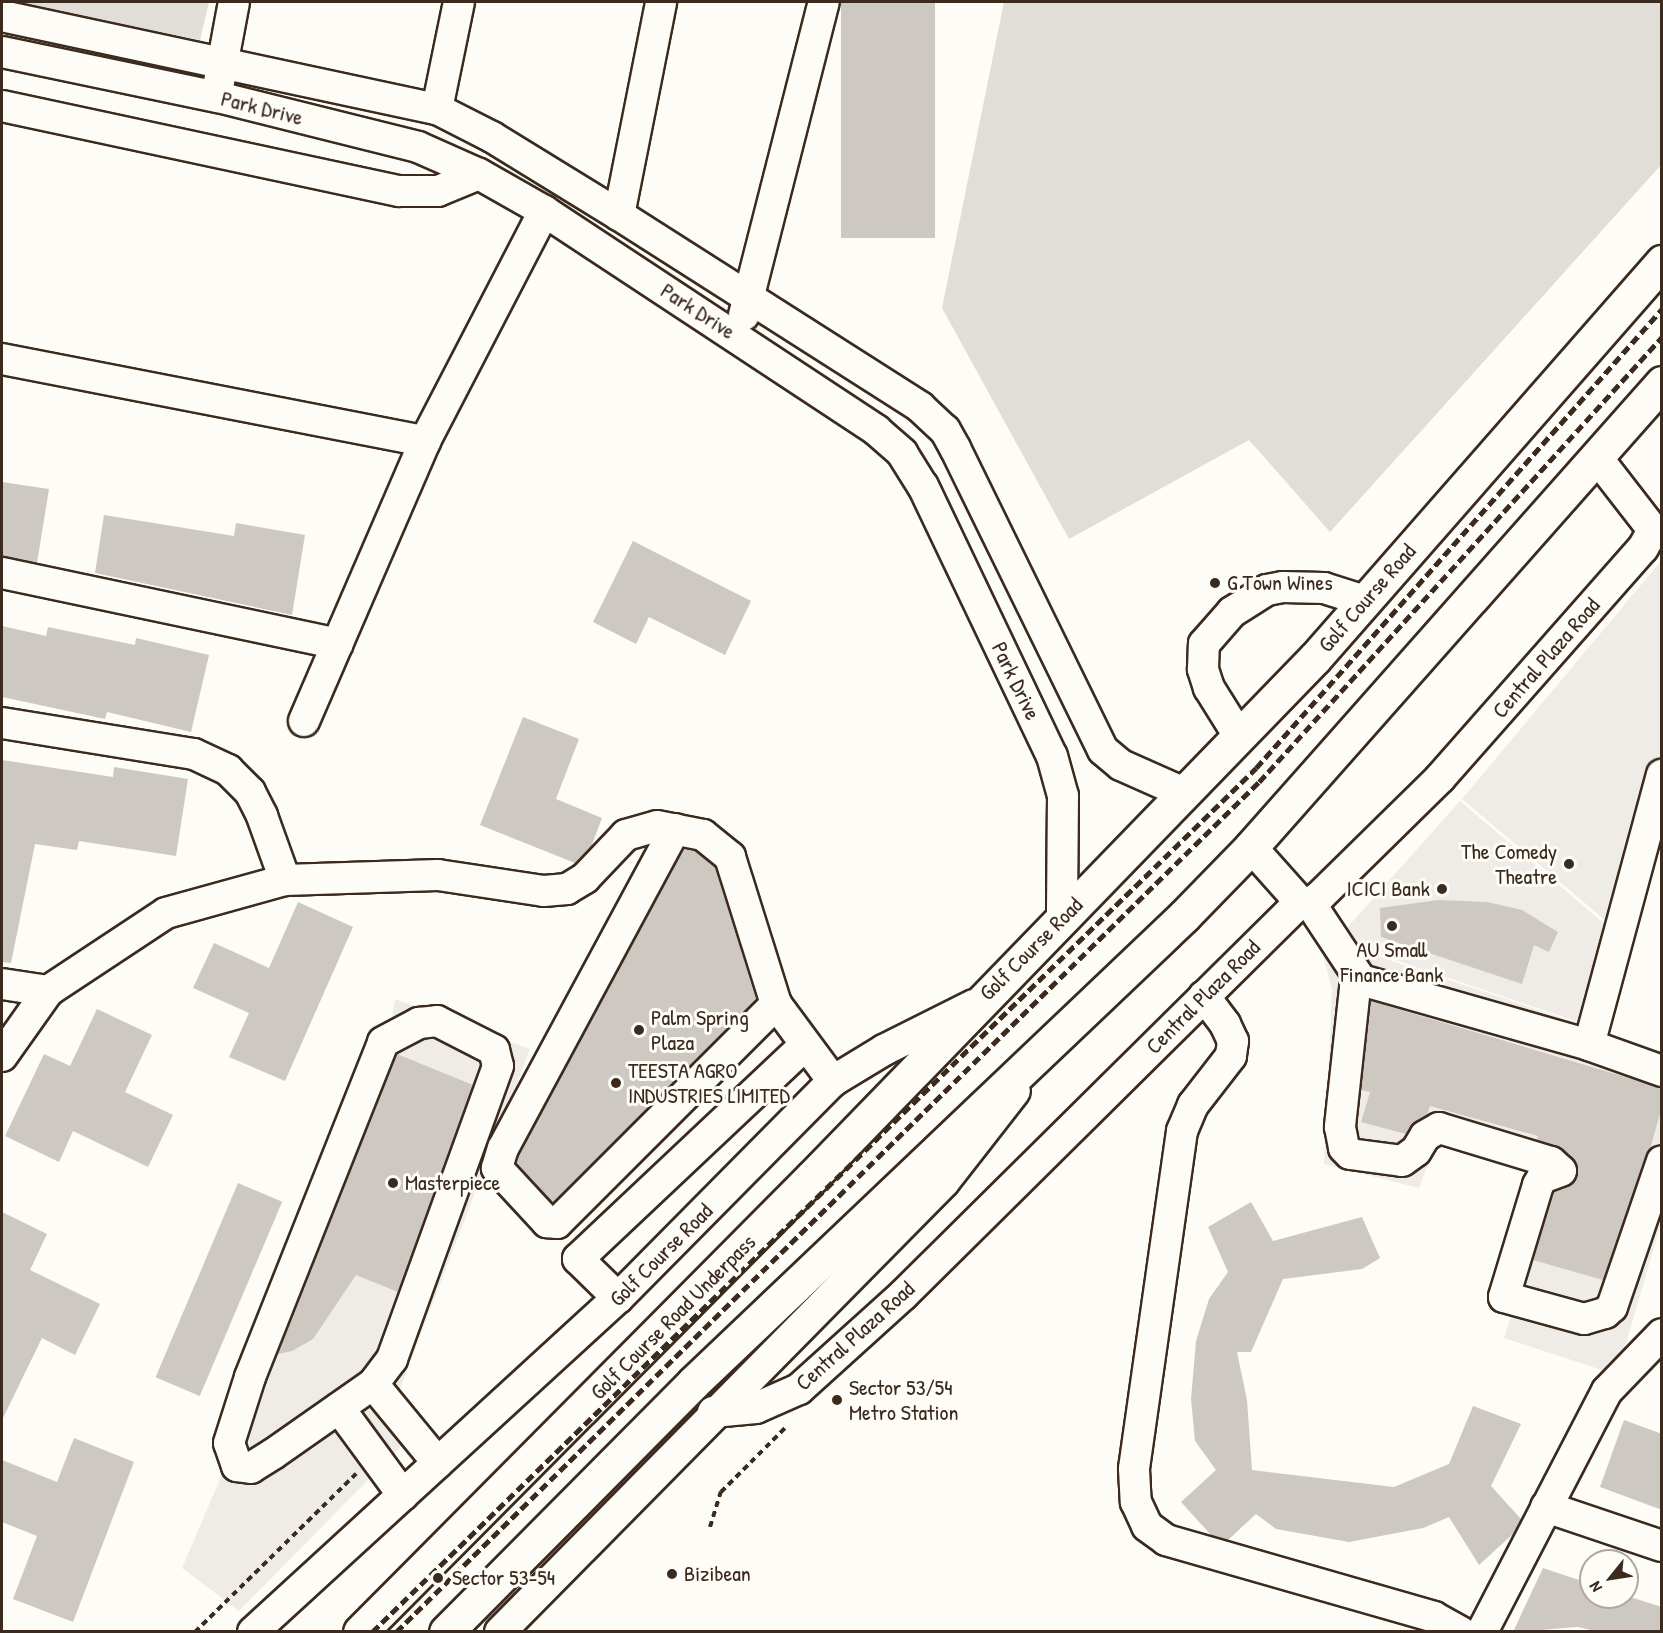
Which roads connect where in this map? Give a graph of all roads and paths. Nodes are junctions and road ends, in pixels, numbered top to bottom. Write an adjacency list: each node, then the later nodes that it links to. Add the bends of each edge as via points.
1 (234, 2): 7 (street)
2 (459, 2): 10 (street)
3 (661, 2): 13 (street)
4 (824, 2): 15 (street)
5 (2, 16): 7 (street, Park Drive)
6 (2, 52): 8 (street, Park Drive)
7 (220, 63): 8 (street); 10 (street, Park Drive, via 397,97)
8 (218, 98): 11 (street, Park Drive, via 418,147)
9 (2, 106): 11 (street, via 399,191 438,191)
10 (437, 109): 13 (street, Park Drive, via 492,137)
11 (479, 174): 12 (street, Park Drive)
12 (544, 211): 16 (street, Park Drive); 19 (street)
13 (619, 215): 15 (street, Park Drive)
14 (1662, 262): 23 (main road, Golf Course Road)
15 (751, 297): 16 (street); 27 (street, Park Drive, via 920,407 945,430)
16 (736, 335): 29 (street, Park Drive, via 876,430 902,453 923,486)
17 (2, 359): 19 (street)
18 (1662, 383): 20 (main road)
19 (425, 441): 24 (street)
20 (1598, 459): 21 (street); 33 (main road)
21 (1657, 532): 35 (street, Central Plaza Road, via 1440,778)
22 (2, 573): 24 (street)
23 (1365, 601): 28 (main road, Golf Course Road); 28 (street, via 1324,588 1283,587 1258,595 1218,628 1204,644 1203,669 1209,688)
24 (338, 644): 25 (street)
25 (304, 721)
26 (2, 723): 34 (street, via 194,754 228,770 250,792)
27 (1094, 736): 29 (street); 31 (street, Park Drive, via 1122,765)
28 (1239, 736): 31 (main road, Golf Course Road)
29 (1052, 756): 36 (street, Park Drive, via 1063,796)
30 (1662, 775): 43 (street)
31 (1184, 793): 36 (main road, Golf Course Road)
32 (675, 828): 34 (street, via 642,828 626,835 585,878 567,889 543,891 438,875); 42 (street, via 703,835 729,857); 50 (street, via 496,1161 500,1172)
33 (1251, 847): 35 (street); 45 (main road)
34 (285, 880): 39 (street, via 166,913)
35 (1305, 903): 37 (street); 40 (street, Central Plaza Road)
36 (1062, 919): 41 (main road, Golf Course Road)
37 (1361, 980): 43 (street); 49 (street, via 1355,988 1340,1127 1344,1148 1350,1154 1402,1161 1416,1151 1425,1136 1439,1128 1551,1162 1561,1172 1542,1178 1538,1185 1504,1298 1584,1319 1605,1314 1612,1307)
38 (2, 984): 39 (street)
39 (48, 991): 46 (street)
40 (1209, 991): 56 (street, Central Plaza Road, via 980,1220 813,1377 775,1401); 69 (street, via 1234,1006 1239,1032 1231,1056 1193,1105 1182,1131 1134,1469 1136,1502 1147,1526 1166,1540 1434,1617)
41 (983, 1001): 48 (street, Golf Course Road, via 884,1050); 66 (main road, Golf Course Road Underpass)
42 (776, 1004): 44 (street); 50 (street)
43 (1589, 1045): 47 (street)
44 (804, 1046): 48 (street); 51 (street)
45 (1049, 1049): 56 (street, via 944,1182); 67 (main road, via 693,1383)
46 (2, 1056)
47 (1662, 1071)
48 (833, 1081): 52 (street, Golf Course Road)
49 (1662, 1161)
50 (553, 1225): 51 (street)
51 (578, 1259): 52 (street)
52 (618, 1298): 58 (street, Golf Course Road)
53 (1662, 1334): 61 (street, via 1607,1391)
54 (373, 1384): 55 (street); 55 (street, via 392,1359 498,1066 494,1050 437,1021 419,1023 383,1042 249,1377 229,1443 237,1466 251,1468); 58 (street)
55 (339, 1408): 57 (street)
56 (713, 1412): 68 (street)
57 (374, 1456): 60 (street); 64 (path, via 293,1540)
58 (438, 1463): 60 (street, Golf Course Road)
59 (721, 1492): 62 (path)
60 (403, 1495): 65 (street, Golf Course Road)
61 (1546, 1508): 63 (street); 70 (street)
62 (710, 1527)
63 (1662, 1546)
64 (195, 1632)
65 (253, 1632)
66 (360, 1632)
67 (446, 1632)
68 (500, 1632)
69 (1461, 1632)
70 (1482, 1632)

